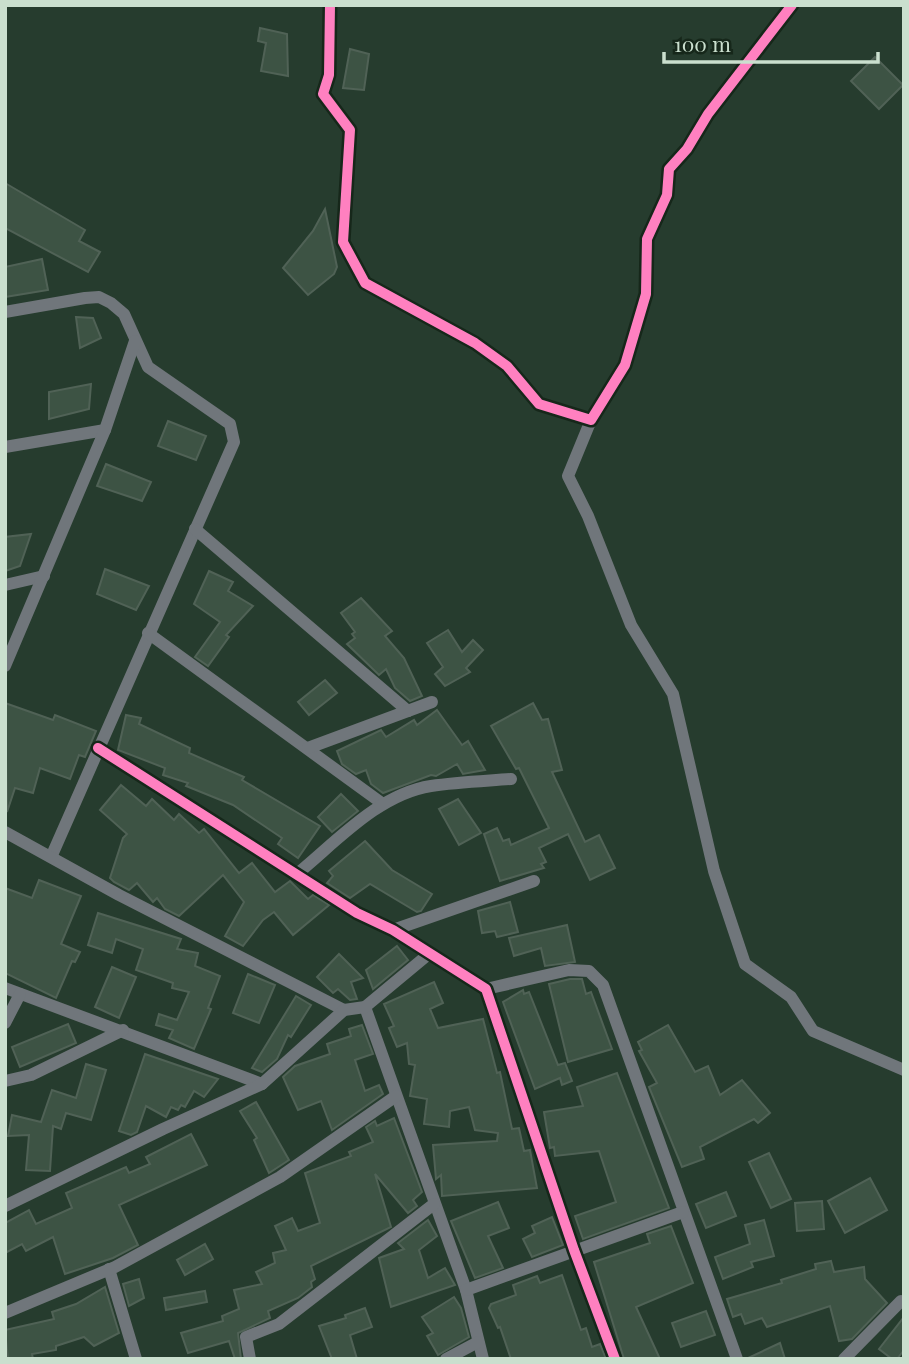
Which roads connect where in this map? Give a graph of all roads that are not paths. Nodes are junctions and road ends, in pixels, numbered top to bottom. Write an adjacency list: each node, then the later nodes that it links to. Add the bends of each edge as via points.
1 (330, 5): 5 (street, via 329,75 323,94 350,130 343,242 365,282 475,343 507,366 539,404)
2 (792, 5): 5 (street, via 669,169 667,195 647,239 646,294 625,366)
3 (5, 312): 4 (street, via 100,297 124,314)
4 (135, 341): 6 (street); 8 (street, via 148,367 230,424 234,432 234,442)
5 (591, 420): 32 (street, via 568,476 631,625 673,694 714,871 745,964 791,996 813,1031)
6 (105, 429): 7 (street); 9 (street)
7 (5, 447)
8 (195, 529): 11 (street); 14 (street)
9 (44, 576): 10 (street); 12 (street)
10 (5, 585)
11 (148, 633): 15 (street); 16 (street)
12 (5, 666)
13 (432, 702): 14 (street)
14 (408, 711): 16 (street)
15 (98, 748): 20 (street); 21 (street)
16 (308, 748): 18 (street)
17 (511, 779): 18 (street, via 429,786)
18 (383, 804): 21 (street)
19 (5, 832): 20 (street)
20 (52, 855): 29 (street, via 119,895)
21 (298, 873): 23 (street, via 357,913)
22 (534, 881): 23 (street)
23 (393, 930): 24 (street)
24 (430, 953): 26 (street); 28 (street)
25 (5, 989): 27 (street)
26 (486, 989): 38 (street, via 569,970 589,971 603,985); 39 (street)
27 (20, 994): 30 (street); 31 (street)
28 (365, 1007): 29 (street); 35 (street)
29 (344, 1010): 34 (street)
30 (5, 1023)
31 (123, 1030): 33 (street, via 31,1075); 34 (street)
32 (904, 1070)
33 (5, 1081)
34 (262, 1084): 37 (street)
35 (396, 1096): 36 (street); 40 (street, via 280,1177)
36 (434, 1203): 41 (street); 46 (street, via 279,1324 246,1337)
37 (5, 1206)
38 (683, 1212): 39 (street); 50 (street)
39 (574, 1251): 41 (street); 49 (street)
40 (109, 1269): 43 (street); 45 (street)
41 (466, 1290): 44 (street)
42 (901, 1301): 51 (street)
43 (7, 1308)
44 (478, 1342): 47 (street); 48 (street)
45 (136, 1359)
46 (250, 1359)
47 (446, 1359)
48 (483, 1359)
49 (615, 1359)
50 (737, 1359)
51 (844, 1359)

